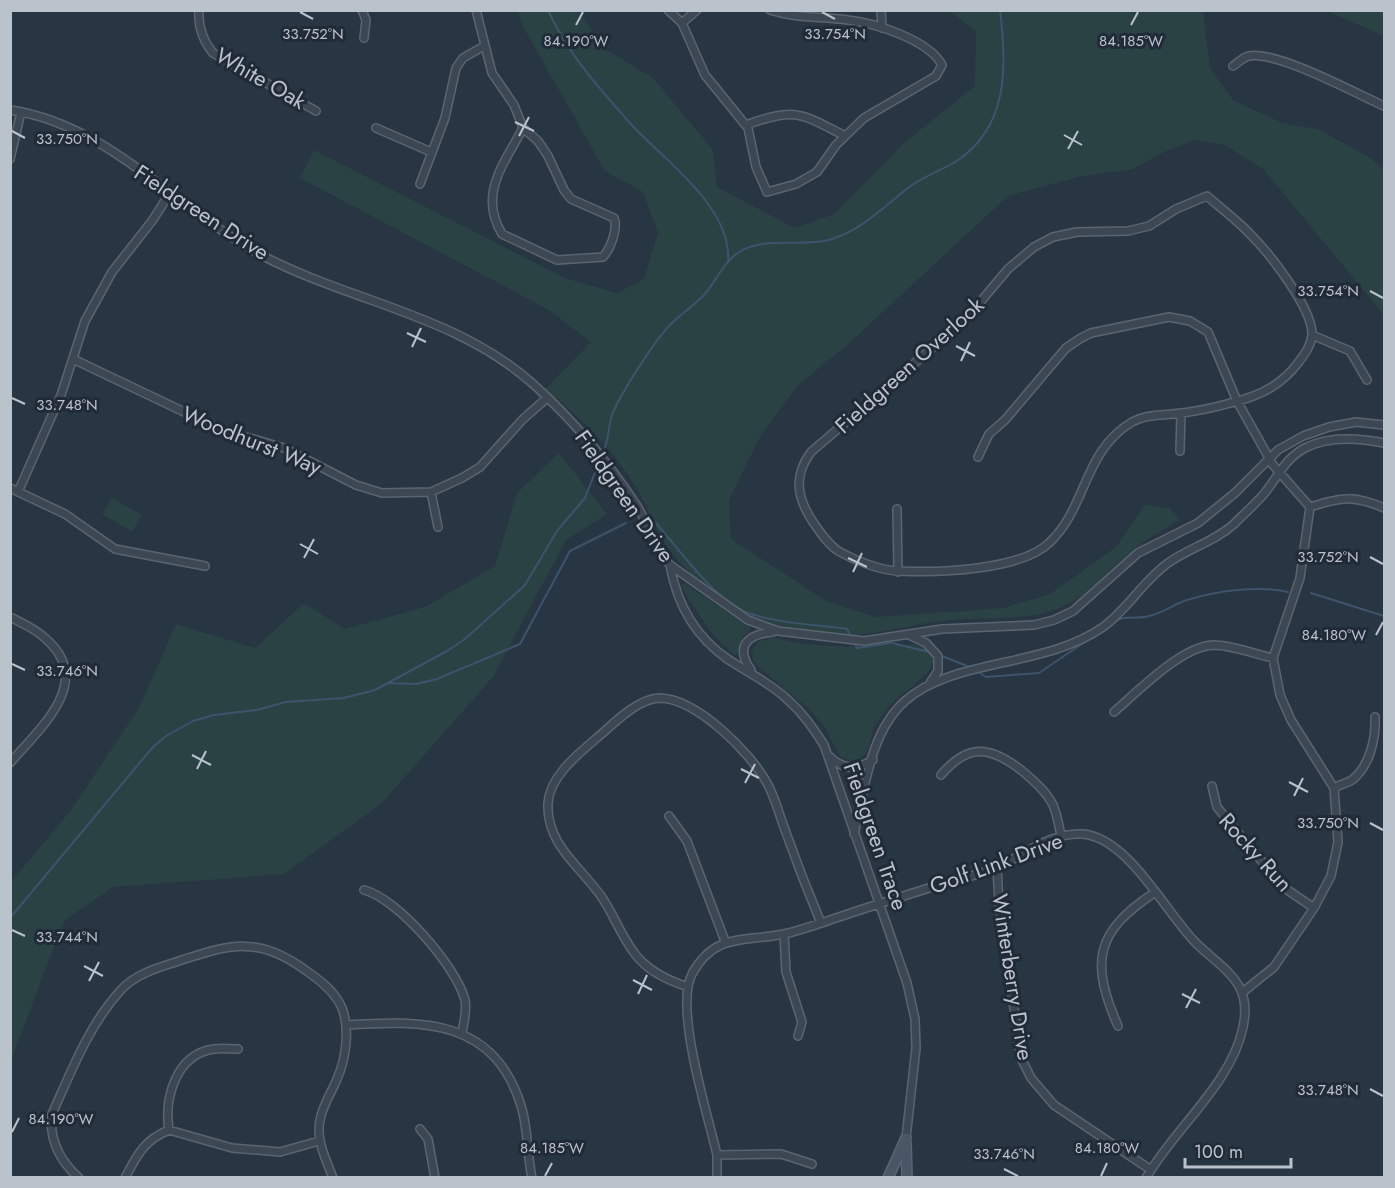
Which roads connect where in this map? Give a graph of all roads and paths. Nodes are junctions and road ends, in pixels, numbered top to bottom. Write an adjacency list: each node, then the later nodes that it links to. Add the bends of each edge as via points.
1 (199, 10): 15 (street, White Oak, via 198,22 213,53)
2 (362, 10): 10 (street, via 366,20)
3 (476, 10): 11 (street)
4 (668, 10): 8 (street)
5 (697, 10): 8 (street)
6 (881, 10): 9 (street)
7 (775, 11): 9 (street, via 802,18 851,20)
8 (682, 23): 17 (street, via 705,75)
9 (882, 28): 20 (street, via 930,50 942,65 936,76 883,106)
10 (364, 38)
11 (484, 46): 19 (street, via 492,73 514,105); 21 (street, via 463,58 456,68 445,118)
12 (1233, 66): 13 (street, via 1247,56 1266,56)
13 (1384, 106)
14 (10, 110): 16 (street, Fieldgreen Drive)
15 (316, 111)
16 (21, 112): 22 (street); 24 (street, Fieldgreen Drive, via 97,142)
17 (746, 125): 20 (street, via 797,113); 20 (street, via 756,167 767,192 796,184 818,172)
18 (376, 128): 21 (street)
19 (523, 128): 19 (street, via 538,141 571,199 614,218 616,226 603,257 557,260 502,234 491,191)
20 (845, 136)
21 (431, 152): 23 (street)
22 (10, 159)
23 (420, 184)
24 (170, 193): 26 (street, via 112,272 85,321); 28 (street, Fieldgreen Drive, via 263,256 447,327 500,357)
25 (1312, 335): 27 (street, via 1350,351); 29 (street, Fieldgreen Overlook, via 1307,351 1288,376 1264,393); 45 (street, Fieldgreen Overlook, via 1310,321 1290,285 1252,236 1207,196 1149,226 1128,231 1077,232 1053,237 1034,247 1008,269 966,319 811,452 801,470 801,504 838,552)
26 (73, 359): 37 (street, via 61,395); 38 (street, Woodhurst Way, via 222,430 284,448 356,485 382,493)
27 (1367, 380)
28 (547, 398): 38 (street, Woodhurst Way, via 480,467); 43 (street, Fieldgreen Drive, via 566,414 613,471)
29 (1237, 401): 30 (street, Fieldgreen Overlook); 34 (street, via 1208,332 1180,318 1157,318 1090,333 1066,348 989,434); 35 (street)
30 (1181, 413): 33 (street); 45 (street, Fieldgreen Overlook, via 1148,415 1115,434 1095,459 1064,527 1048,545 1030,556 999,565)
31 (1384, 425): 35 (street, Fieldgreen Drive, via 1356,422 1329,427 1302,436)
32 (1384, 443): 36 (street, via 1335,439 1305,448)
33 (1180, 451)
34 (978, 457)
35 (1269, 458): 36 (street); 48 (street, Fieldgreen Drive, via 1198,523 1138,553 1090,599 1065,616 1034,625 952,628)
36 (1279, 471): 39 (street); 51 (street, via 1264,494 1232,526 1170,562 1104,627 1054,652 942,679)
37 (14, 490): 44 (street, via 65,514 115,549)
38 (430, 492): 42 (street)
39 (1310, 507): 40 (street, via 1362,498); 49 (street, via 1300,578)
40 (1384, 508)
41 (897, 509): 45 (street)
42 (438, 527)
43 (670, 565): 47 (street, Fieldgreen Drive, via 748,620); 50 (street, Fieldgreen Trace, via 675,592 704,638)
44 (205, 566)
45 (898, 572)
46 (10, 617): 56 (street, via 49,641 66,672 62,696 52,713)
47 (778, 631): 48 (street, Fieldgreen Drive, via 864,641); 50 (street, via 756,633 746,644 743,652)
48 (908, 635): 51 (street, via 926,643 938,656 935,678)
49 (1273, 658): 52 (street, via 1213,645 1194,651); 59 (street, via 1287,712)
50 (754, 674): 54 (street, Fieldgreen Trace, via 807,718)
51 (924, 688): 55 (street, via 888,720)
52 (1114, 712)
53 (1375, 717): 59 (street, via 1376,731 1366,761 1352,780)
54 (827, 754): 55 (street, via 850,768); 61 (street, Fieldgreen Trace)
55 (873, 760): 61 (street)
56 (10, 763)
57 (941, 775): 62 (street, via 964,754 996,754 1046,793 1054,806)
58 (1212, 786): 67 (street, Rocky Run, via 1217,807 1282,887)
59 (1334, 788): 67 (street, via 1338,842 1331,876)
60 (669, 816): 70 (street, via 687,841)
61 (854, 834): 66 (street, Fieldgreen Trace)
62 (1061, 836): 63 (street, Golf Link Drive, via 1032,846); 65 (street, Golf Link Drive, via 1085,834 1110,843 1127,856)
63 (997, 868): 66 (street, Golf Link Drive); 84 (street, Winterberry Drive, via 1021,1058 1054,1105)
64 (364, 890): 75 (street, via 379,894 440,952 464,996)
65 (1154, 893): 72 (street, Golf Link Drive); 74 (street, via 1128,912 1104,942 1101,961 1107,999)
66 (879, 903): 68 (street, Golf Link Drive); 80 (street, Fieldgreen Trace, via 907,983 915,1019 916,1048)
67 (1314, 908): 72 (street, via 1274,966)
68 (820, 923): 69 (street, Golf Link Drive); 71 (street, via 767,784 749,757 690,707 660,698 644,702 570,762 552,786 549,819 561,849 602,897 635,954 662,978)
69 (784, 934): 70 (street, Golf Link Drive); 76 (street, via 786,972 802,1022)
70 (725, 941): 71 (street, via 706,955)
71 (688, 987): 82 (street, via 686,1018)
72 (1243, 992): 84 (street, via 1243,1030 1231,1062)
73 (346, 1025): 75 (street, via 408,1024); 81 (street, via 344,1060 321,1114); 85 (street, via 341,1007 326,986 288,957 256,946 234,946 141,975 121,989 99,1018 52,1114 57,1149)
74 (1118, 1026)
75 (462, 1033): 89 (street, via 477,1041 507,1072 523,1111)
76 (798, 1036)
77 (238, 1049): 79 (street, via 213,1049 184,1066 169,1092)
78 (420, 1129): 88 (street, via 428,1139)
79 (169, 1130): 81 (street, via 232,1148 280,1152); 86 (street, via 141,1148)
80 (906, 1138): 91 (street, Fieldgreen Trace); 92 (street)
81 (319, 1141): 87 (street)
82 (717, 1155): 83 (street, via 781,1154); 90 (street)
83 (812, 1164)
84 (1151, 1170): 93 (street)
85 (79, 1178)
86 (125, 1178)
87 (333, 1178)
88 (435, 1178)
89 (532, 1178)
90 (717, 1178)
91 (888, 1178)
92 (907, 1178)
93 (1146, 1178)

